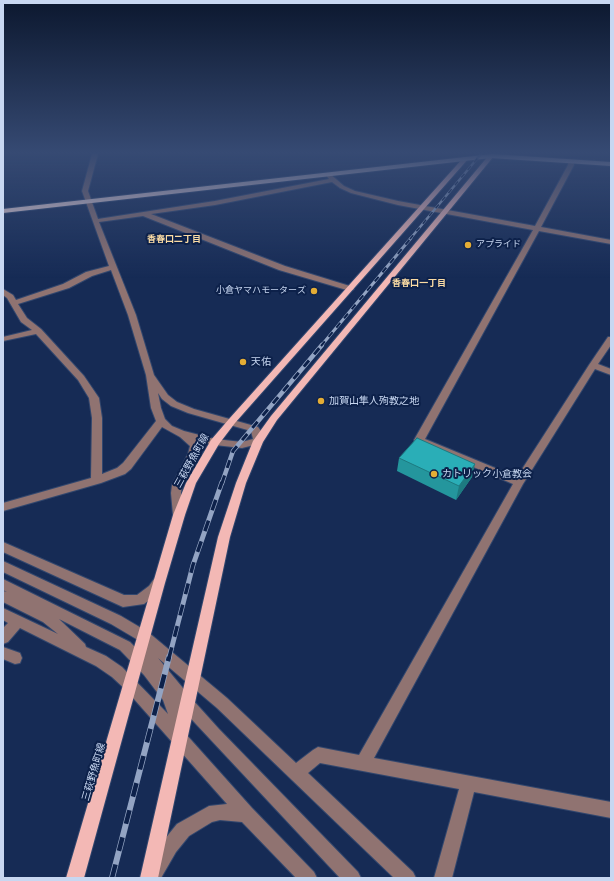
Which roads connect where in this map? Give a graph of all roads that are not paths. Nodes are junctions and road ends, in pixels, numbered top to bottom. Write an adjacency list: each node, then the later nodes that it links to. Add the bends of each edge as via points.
1 (86, 195): 9 (street)
2 (120, 195): 9 (highway)
3 (132, 195): 9 (highway)
4 (252, 195): 14 (street)
5 (363, 195): 11 (street)
6 (433, 195): 11 (main road, 三萩野魚町線)
7 (459, 195): 13 (main road)
8 (555, 195): 16 (street)
9 (87, 199): 10 (highway); 12 (highway); 15 (street)
10 (3, 206)
11 (423, 208): 13 (street); 19 (main road, 三萩野魚町線)
12 (3, 211)
13 (445, 212): 16 (street); 32 (main road, via 274,418)
14 (144, 214): 15 (street); 19 (street, via 282,268)
15 (95, 221): 18 (street)
16 (537, 229): 17 (street); 34 (street, via 419,440)
17 (611, 242)
18 (113, 267): 21 (street); 27 (street, via 132,314)
19 (350, 289): 29 (main road, 三萩野魚町線)
20 (3, 291): 21 (street)
21 (14, 303): 22 (street, via 24,320)
22 (38, 331): 23 (street); 33 (street, via 81,378 94,398 97,418)
23 (3, 339)
24 (611, 339): 25 (street)
25 (593, 365): 26 (street); 34 (street)
26 (611, 372)
27 (150, 376): 28 (street); 29 (street, via 165,397 174,404)
28 (161, 420): 30 (street, via 169,428); 33 (street, via 127,466)
29 (232, 421): 31 (main road, 三萩野魚町線); 32 (street, via 255,429)
30 (182, 434): 31 (street); 36 (street, via 195,446 177,485)
31 (215, 442): 32 (street, via 242,445); 36 (main road, 三萩野魚町線, via 191,483)
32 (258, 442): 48 (main road, via 241,483 224,537)
33 (97, 480): 35 (street)
34 (519, 482): 52 (street)
35 (3, 507)
36 (179, 515): 39 (main road, 三萩野魚町線)
37 (3, 547): 39 (street, via 123,601 140,600)
38 (3, 566): 44 (street, via 116,620)
39 (158, 583): 44 (main road, 三萩野魚町線)
40 (3, 584): 47 (street, via 110,637)
41 (3, 596): 46 (street, via 48,618)
42 (3, 614): 43 (street)
43 (18, 621): 45 (street); 46 (street)
44 (143, 636): 47 (main road, 三萩野魚町線); 48 (street); 50 (street, via 157,668)
45 (3, 638)
46 (84, 652): 49 (street, via 102,661)
47 (138, 657): 49 (main road, 三萩野魚町線); 51 (street, via 174,705)
48 (194, 678): 50 (main road); 53 (street)
49 (131, 685): 51 (street); 57 (main road, 三萩野魚町線)
50 (187, 704): 51 (main road); 61 (street)
51 (179, 736): 56 (street); 58 (main road)
52 (363, 763): 53 (street, via 318,755); 54 (street)
53 (296, 773): 62 (street)
54 (469, 783): 55 (street); 63 (street)
55 (611, 810)
56 (246, 814): 59 (street, via 208,814 188,826 170,846); 60 (street)
57 (76, 878)
58 (149, 878)
59 (152, 878)
60 (308, 878)
61 (352, 878)
62 (407, 878)
63 (443, 878)

